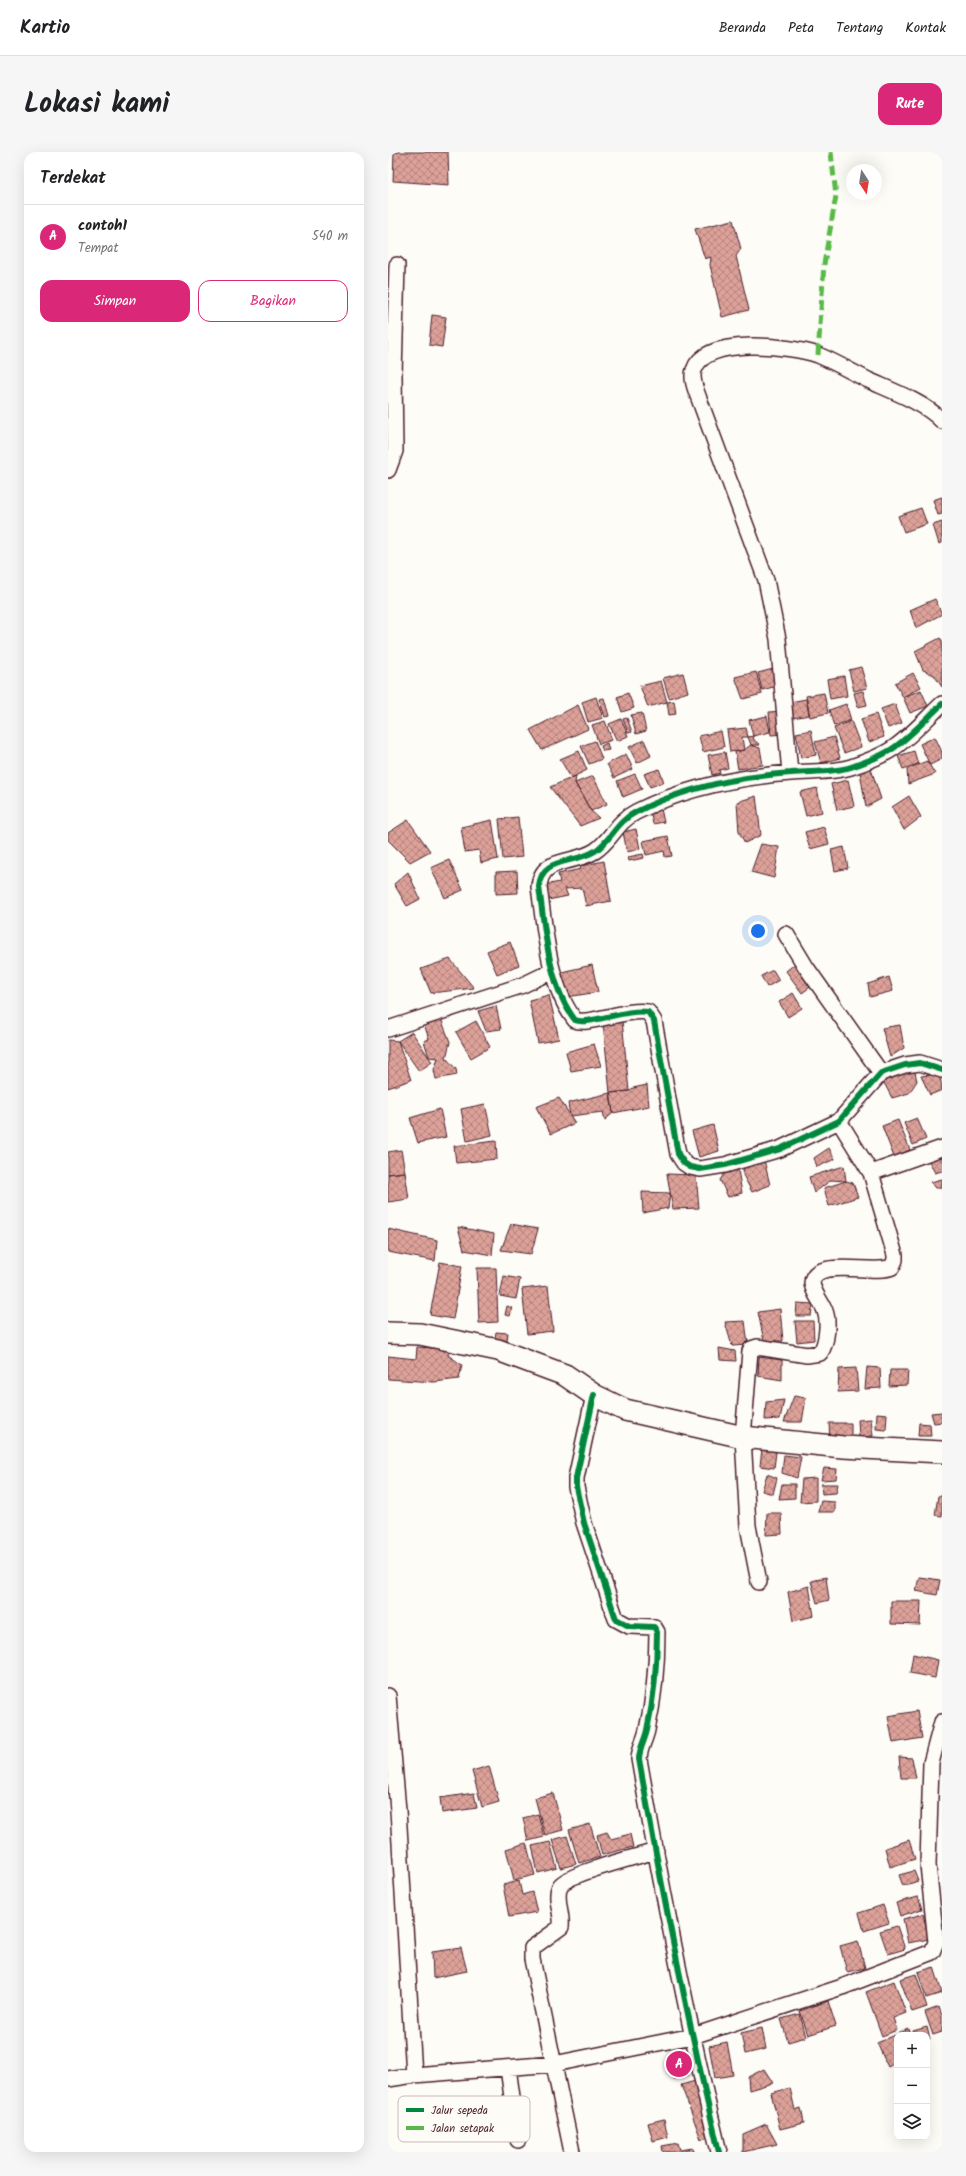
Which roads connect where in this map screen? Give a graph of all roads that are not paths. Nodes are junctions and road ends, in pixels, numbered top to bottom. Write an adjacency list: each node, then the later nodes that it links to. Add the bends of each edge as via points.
1 (397, 265): 3 (street, via 395,452)
2 (942, 421): 5 (street, via 915,403 818,355 781,348 725,347 702,358 693,370 698,396 766,580 778,639)
3 (388, 470)
4 (942, 704): 5 (street, via 896,747 880,755 850,767)
5 (790, 773): 7 (street, via 718,784 675,796 623,820 596,851 543,870 539,887)
6 (786, 934): 10 (street, via 806,967)
7 (552, 972): 8 (street, via 523,985); 11 (street, via 575,1020 586,1023 624,1012 642,1011 648,1012 651,1016 678,1154 690,1167 700,1169 725,1165 780,1149)
8 (388, 1029)
9 (942, 1070): 10 (street, via 920,1063)
10 (882, 1073): 11 (street)
11 (839, 1121): 13 (street)
12 (942, 1148): 13 (street)
13 (871, 1173): 16 (street, via 894,1248 894,1264 882,1270 827,1268 818,1271 813,1279 813,1287 826,1318 824,1345 820,1353 807,1355 751,1349)
14 (389, 1328): 15 (street, via 498,1350 565,1375)
15 (594, 1395): 16 (street, via 641,1414); 21 (street, via 576,1478 584,1523 616,1619 629,1626 654,1627 657,1632 652,1703 647,1732 639,1753)
16 (743, 1437): 17 (street, via 843,1447); 18 (street, via 748,1526)
17 (942, 1452)
18 (760, 1582)
19 (388, 1696): 25 (street, via 398,1810)
20 (942, 1722): 22 (street, via 931,1763 928,1865 936,1942 932,1952 842,1987)
21 (656, 1850): 22 (street); 23 (street, via 578,1875 561,1886 561,1927 535,1944 532,1954)
22 (693, 2036): 23 (street); 29 (street)
23 (554, 2064): 24 (street); 28 (street)
24 (508, 2068): 25 (street); 27 (street)
25 (414, 2075): 26 (street)
26 (388, 2079)
27 (512, 2096)
28 (572, 2152)
29 (719, 2152)

